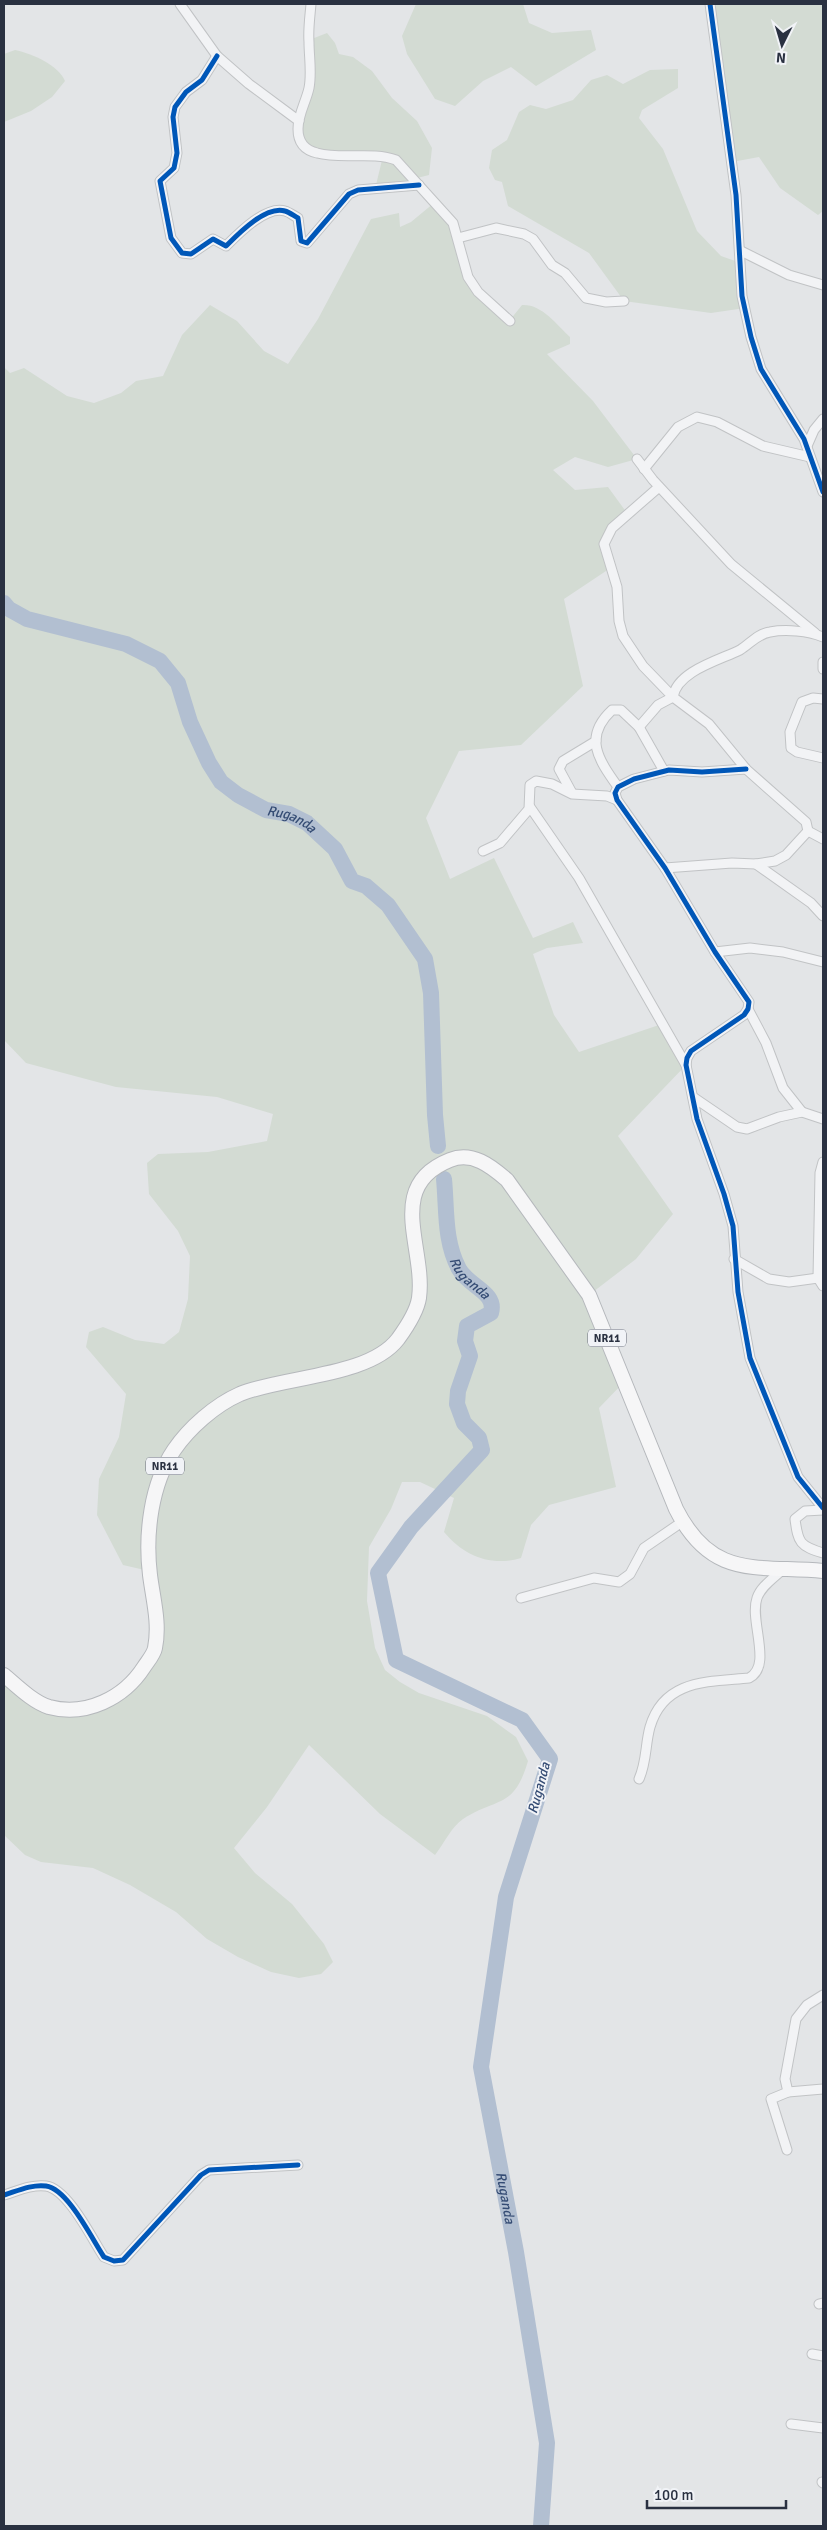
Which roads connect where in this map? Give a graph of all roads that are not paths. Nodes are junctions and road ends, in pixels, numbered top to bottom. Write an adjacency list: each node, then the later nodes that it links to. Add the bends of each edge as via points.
1 (180, 4): 4 (street)
2 (311, 4): 5 (street, via 309,89)
3 (710, 4): 8 (street)
4 (217, 56): 5 (street); 6 (street, via 202,80 174,107 177,153 174,168 160,181 171,238 182,252 192,254 213,239 226,246 242,229 268,213 283,210 298,218 301,241 308,243 349,194 358,190)
5 (299, 121): 6 (street, via 298,130 306,150 319,154 384,156 396,160)
6 (419, 185): 7 (street, via 453,224)
7 (458, 238): 10 (street, via 496,228 524,234 533,238 552,265 565,273 586,298); 11 (street, via 468,277 478,292)
8 (741, 251): 9 (street, via 789,275); 13 (street, via 742,296 750,337 761,369)
9 (823, 285)
10 (624, 301)
11 (510, 320)
12 (823, 419): 13 (street)
13 (807, 446): 14 (street)
14 (810, 456): 16 (street, via 763,446 717,422 697,418 678,427); 18 (street)
15 (637, 459): 16 (street)
16 (644, 469): 17 (street)
17 (659, 487): 19 (street, via 731,564); 22 (street, via 612,528 604,544 617,587 623,636 643,666)
18 (823, 492)
19 (819, 635): 22 (street, via 768,632 741,650 708,663 693,673 674,690)
20 (823, 662): 21 (street)
21 (823, 669)
22 (673, 697): 24 (street, via 658,706); 27 (street, via 709,724)
23 (823, 699): 26 (street, via 802,702 790,732 790,748)
24 (639, 727): 25 (street, via 621,710 612,710 600,722); 28 (street)
25 (596, 741): 29 (street, via 596,749); 30 (street, via 563,761 559,769)
26 (823, 758)
27 (746, 769): 28 (street); 33 (street, via 806,822)
28 (664, 771): 29 (street)
29 (618, 787): 31 (street, via 615,793)
30 (572, 794): 31 (street, via 606,796); 32 (street, via 552,784 536,781 530,785)
31 (617, 800): 37 (street)
32 (530, 806): 35 (street, via 500,842); 42 (street, via 579,878)
33 (808, 831): 34 (street); 36 (street, via 786,855 775,861)
34 (823, 839)
35 (483, 851)
36 (756, 864): 37 (street); 38 (street, via 811,903)
37 (665, 868): 39 (street)
38 (823, 916)
39 (715, 952): 40 (street, via 750,948); 41 (street, via 748,1002)
40 (823, 962)
41 (748, 1009): 42 (street, via 691,1051); 44 (street, via 766,1043 783,1088)
42 (686, 1065): 43 (street)
43 (692, 1098): 44 (street, via 729,1123 748,1129); 48 (street, via 733,1226)
44 (802, 1112): 45 (street)
45 (823, 1119): 46 (street)
46 (823, 1125)
47 (823, 1162): 49 (street, via 820,1173)
48 (734, 1259): 49 (street, via 769,1279); 50 (street, via 750,1358 798,1477)
49 (821, 1282)
50 (823, 1509): 52 (street, via 805,1511 796,1519 798,1540 804,1546)
51 (682, 1522): 53 (highway, NR11, via 702,1547 715,1557 738,1565); 55 (street, via 644,1548 630,1574 619,1582 594,1578); 56 (highway, NR11, via 589,1295 507,1180 492,1167 472,1157 454,1158 433,1166 416,1191 412,1231 420,1282 418,1301 398,1340 381,1354 358,1365 240,1394 193,1428 175,1449 155,1494 149,1531 149,1571 157,1624 155,1650 128,1687 102,1704 59,1709 46,1706)
52 (823, 1553)
53 (783, 1569): 54 (highway, NR11); 57 (street, via 757,1598 754,1622 761,1652 754,1676 680,1687 667,1698 650,1725 646,1763)
54 (823, 1571)
55 (521, 1598)
56 (4, 1675)
57 (639, 1779)
58 (823, 1995): 60 (street, via 807,2005 796,2019 785,2078)
59 (823, 2089): 60 (street)
60 (788, 2092): 61 (street, via 773,2097 770,2103)
61 (787, 2150)
62 (298, 2165): 63 (street, via 208,2170 118,2262 104,2258 68,2200 54,2188 36,2186)
63 (4, 2195)
64 (812, 2354): 65 (street)
65 (823, 2356)
66 (791, 2424): 67 (street)
67 (823, 2428)

